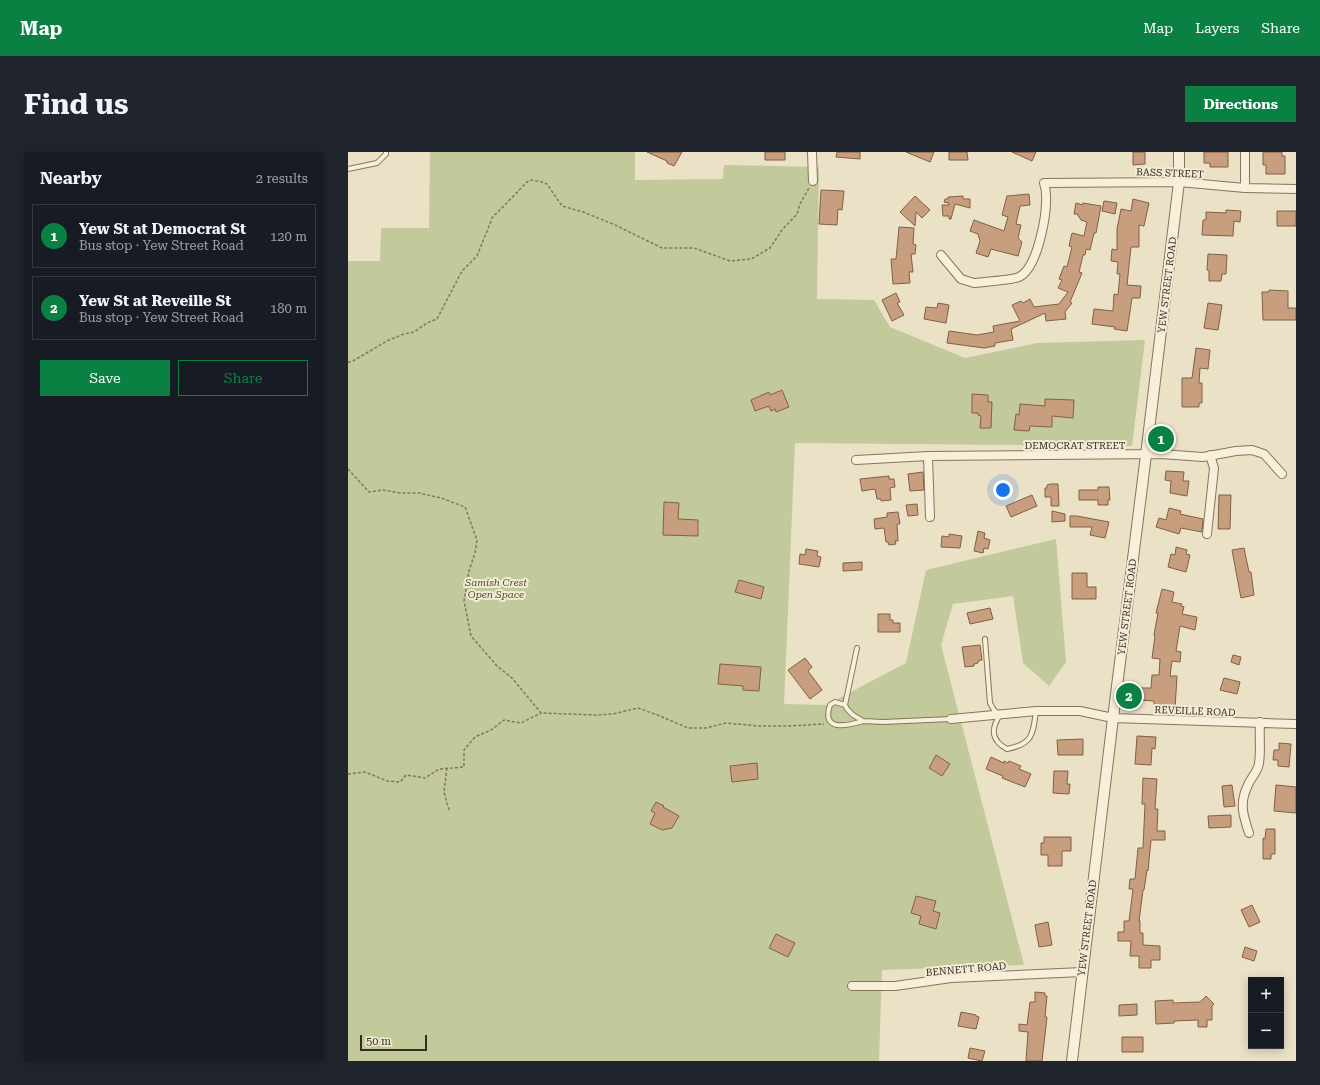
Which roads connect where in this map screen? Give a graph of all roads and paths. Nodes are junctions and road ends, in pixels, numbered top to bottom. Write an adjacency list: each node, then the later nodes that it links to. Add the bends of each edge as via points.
1 (386, 152): 5 (lane, via 377,163)
2 (812, 152): 6 (street)
3 (1180, 152): 7 (street, YEW STREET ROAD)
4 (1245, 152): 8 (street)
5 (348, 169)
6 (813, 181): 11 (path, via 797,214 770,248 752,259 730,261 694,248 662,248 614,224 562,206 547,184 532,180 493,216 477,256 462,271 437,319)
7 (1179, 182): 8 (street, BASS STREET); 10 (street, BASS STREET, via 1044,183 1045,208 1038,243 1028,271 1019,278 974,283 961,279); 12 (street, YEW STREET ROAD)
8 (1245, 188): 9 (street, BASS STREET)
9 (1296, 189)
10 (942, 255)
11 (348, 362)
12 (1146, 455): 13 (street, DEMOCRAT STREET); 14 (street, DEMOCRAT STREET); 26 (street, YEW STREET ROAD)
13 (1210, 455): 17 (street, DEMOCRAT STREET, via 1252,450 1264,454); 19 (street, via 1214,468)
14 (928, 456): 15 (street, DEMOCRAT STREET); 18 (street)
15 (856, 460)
16 (348, 469): 24 (path, via 369,492 383,490 419,493 465,507 477,540 464,601 471,636 497,666 512,678)
17 (1282, 474)
18 (930, 517)
19 (1207, 534)
20 (985, 639): 25 (lane, via 990,703)
21 (857, 648): 22 (lane)
22 (845, 704): 28 (lane, via 853,715); 30 (lane, via 835,702 830,705 828,718)
23 (1036, 711): 25 (street, REVEILLE ROAD); 25 (lane, via 1032,735 1026,742 1007,749 999,745 994,736 993,729); 26 (street, REVEILLE ROAD, via 1080,711)
24 (541, 713): 30 (path, via 597,715 638,708 688,728 706,728 726,723 788,726); 32 (path, via 521,723 504,720 491,730 474,737 464,750 464,767)
25 (1000, 715): 27 (street, REVEILLE ROAD)
26 (1113, 718): 29 (street, REVEILLE ROAD); 36 (street, YEW STREET ROAD)
27 (951, 719): 28 (lane)
28 (863, 721): 30 (lane, via 846,726)
29 (1260, 722): 31 (street, REVEILLE ROAD); 35 (street, via 1259,764 1248,784 1242,803)
30 (832, 723)
31 (1296, 724)
32 (447, 768): 33 (path, via 439,769 425,778 406,775 400,782 387,781 365,772); 34 (path, via 444,792)
33 (348, 774)
34 (448, 810)
35 (1249, 833)
36 (1082, 972): 37 (street, BENNETT ROAD, via 951,978 895,986); 38 (street, YEW STREET ROAD)
37 (852, 986)
38 (1072, 1061)

